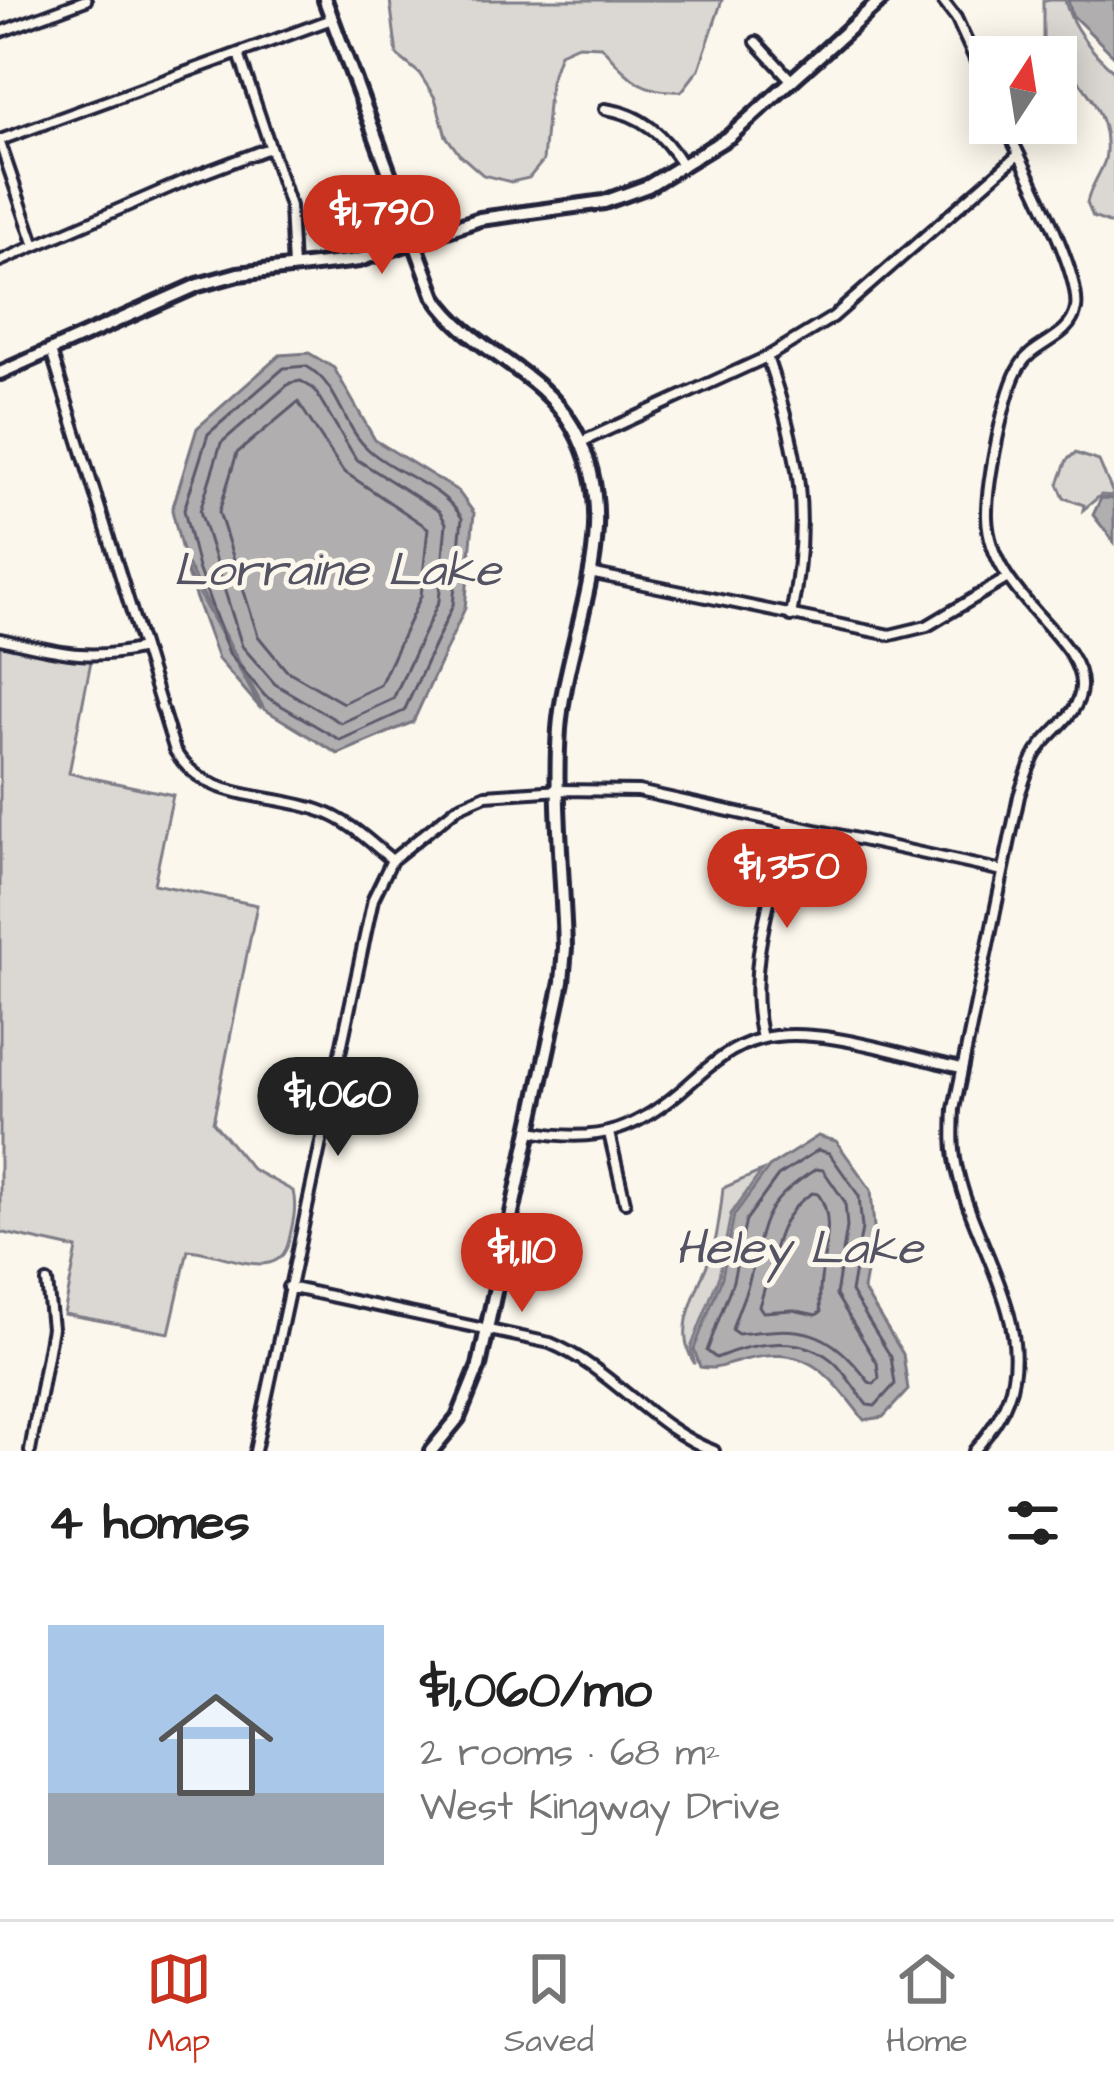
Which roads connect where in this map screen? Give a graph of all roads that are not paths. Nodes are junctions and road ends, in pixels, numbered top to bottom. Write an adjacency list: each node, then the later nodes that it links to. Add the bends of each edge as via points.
1 (86, 0): 6 (street)
2 (325, 0): 5 (main road)
3 (881, 0): 10 (main road)
4 (942, 0): 8 (street)
5 (332, 19): 9 (street); 17 (main road)
6 (0, 32)
7 (756, 42): 10 (street)
8 (969, 46)
9 (239, 54): 12 (street); 14 (street)
10 (793, 82): 16 (main road)
11 (605, 110): 16 (street, via 640,119)
12 (0, 142): 18 (street)
13 (1013, 144): 15 (street)
14 (269, 148): 18 (street); 20 (street, via 290,206)
15 (1018, 155): 22 (street, via 833,317); 26 (street, via 1070,271 1076,312 1021,363 1010,390 987,518)
16 (684, 167): 17 (main road, via 604,202 480,219)
17 (413, 242): 20 (main road, via 359,260); 24 (main road, via 446,313 537,382)
18 (34, 243): 19 (street)
19 (0, 261)
20 (292, 268): 21 (main road, via 198,285)
21 (51, 351): 23 (main road); 29 (street)
22 (767, 357): 24 (street); 27 (street, via 802,486)
23 (0, 373)
24 (581, 442): 25 (main road, via 598,506)
25 (590, 573): 27 (street); 30 (main road, via 560,720)
26 (1006, 579): 27 (street, via 905,633); 33 (street, via 1068,650 1082,681 1075,708 1026,774)
27 (790, 616)
28 (0, 639): 29 (street, via 86,657)
29 (143, 648): 32 (street, via 182,764 219,789 335,817)
30 (560, 790): 31 (street, via 633,790); 32 (street, via 474,799); 36 (main road, via 566,948)
31 (788, 824): 33 (street); 34 (street, via 758,957)
32 (392, 860): 40 (street, via 373,899)
33 (1003, 871): 35 (street)
34 (762, 1038): 35 (street, via 822,1038); 37 (street, via 720,1059 650,1117)
35 (961, 1068): 46 (street, via 952,1143 1010,1318 1015,1367 1003,1411)
36 (531, 1131): 37 (street); 41 (main road)
37 (609, 1133): 38 (street)
38 (625, 1202)
39 (46, 1282): 42 (street, via 52,1328)
40 (288, 1287): 41 (street); 43 (street)
41 (488, 1330): 44 (main road, via 470,1395); 45 (street, via 576,1354)
42 (30, 1451)
43 (255, 1451)
44 (431, 1451)
45 (714, 1451)
46 (974, 1451)

